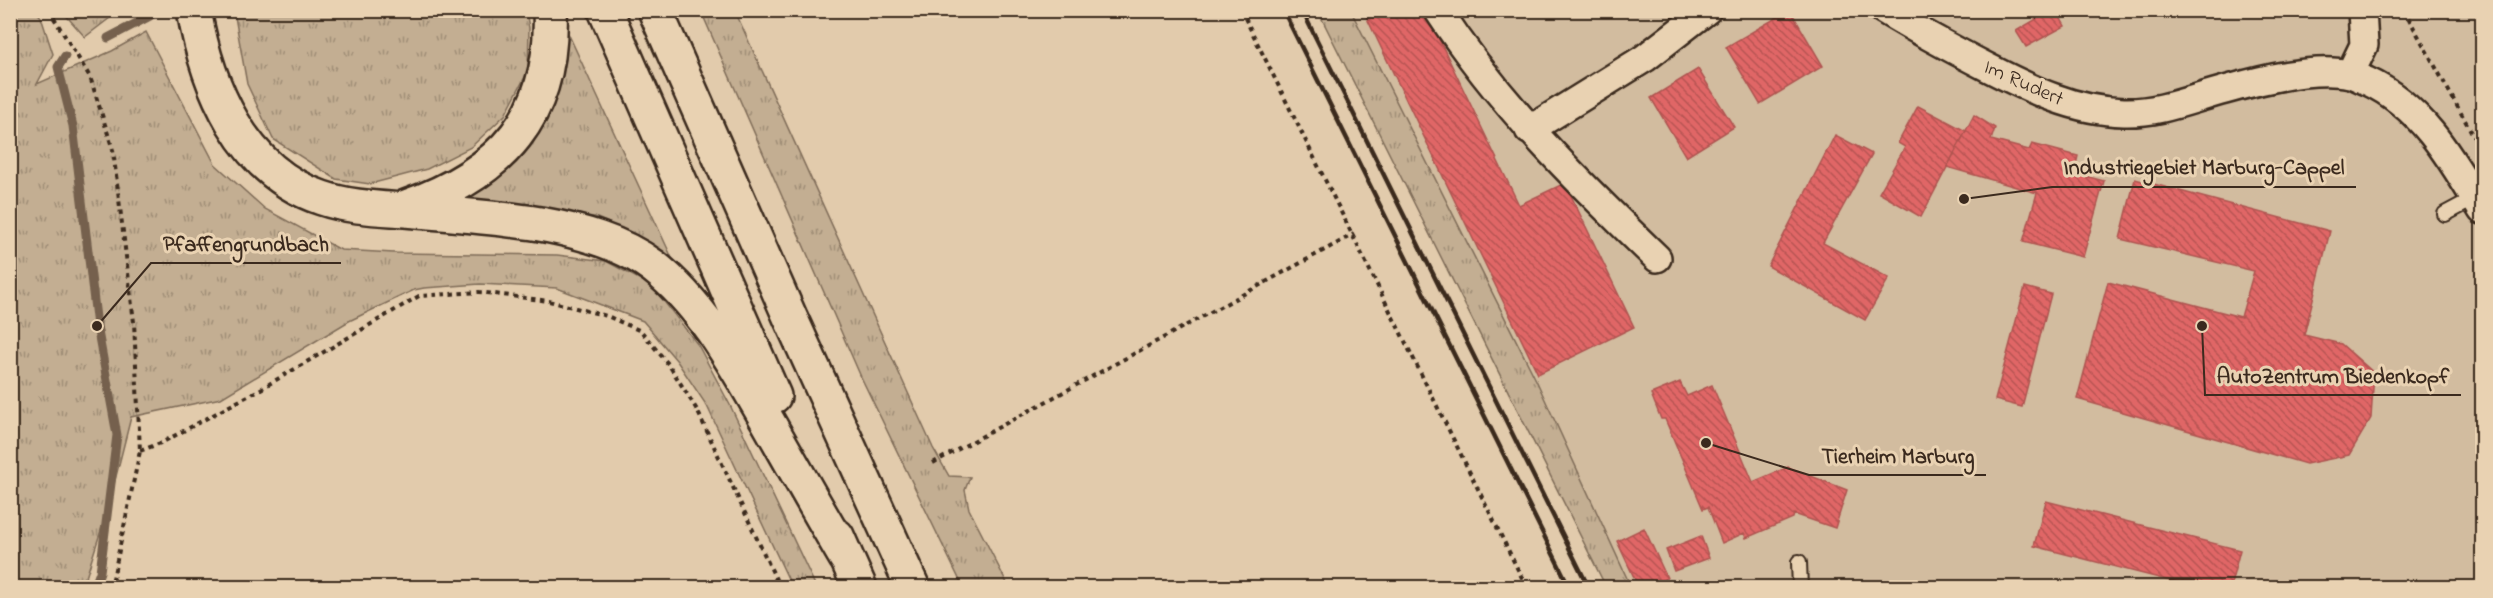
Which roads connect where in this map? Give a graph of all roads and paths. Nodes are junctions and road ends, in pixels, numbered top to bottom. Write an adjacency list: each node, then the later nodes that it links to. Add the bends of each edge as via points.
1 (49, 10): 20 (path, via 90,77 113,150 134,322)
2 (194, 10): 16 (highway, via 207,66 223,106 255,153 275,173 322,198)
3 (550, 10): 16 (highway, via 547,70 536,105 518,134 468,179)
4 (605, 10): 22 (highway)
5 (655, 10): 29 (highway)
6 (1241, 10): 18 (path)
7 (1438, 10): 13 (street)
8 (1707, 10): 13 (street, via 1645,58)
9 (1884, 10): 12 (street, Im Rudert, via 1933,40 2042,95 2113,111 2153,111 2276,77)
10 (2362, 10): 12 (street, via 2364,45)
11 (2404, 10): 14 (path)
12 (2350, 74): 15 (street, Im Rudert, via 2383,89 2410,109 2437,139)
13 (1528, 130): 19 (street)
14 (2482, 151)
15 (2479, 204): 17 (lane)
16 (399, 209): 22 (highway, via 555,227 624,248 652,266 704,318)
17 (2445, 214)
18 (1354, 234): 21 (path); 30 (path)
19 (1656, 258)
20 (140, 452): 26 (path); 27 (path, via 259,390 419,296 479,292 549,301 607,316 640,332 669,365 697,410)
21 (933, 463)
22 (846, 558): 28 (highway)
23 (1798, 562): 31 (lane)
24 (57, 580): 25 (path)
25 (54, 588)
26 (111, 588)
27 (780, 588)
28 (860, 588)
29 (913, 588)
30 (1527, 588)
31 (1800, 588)

